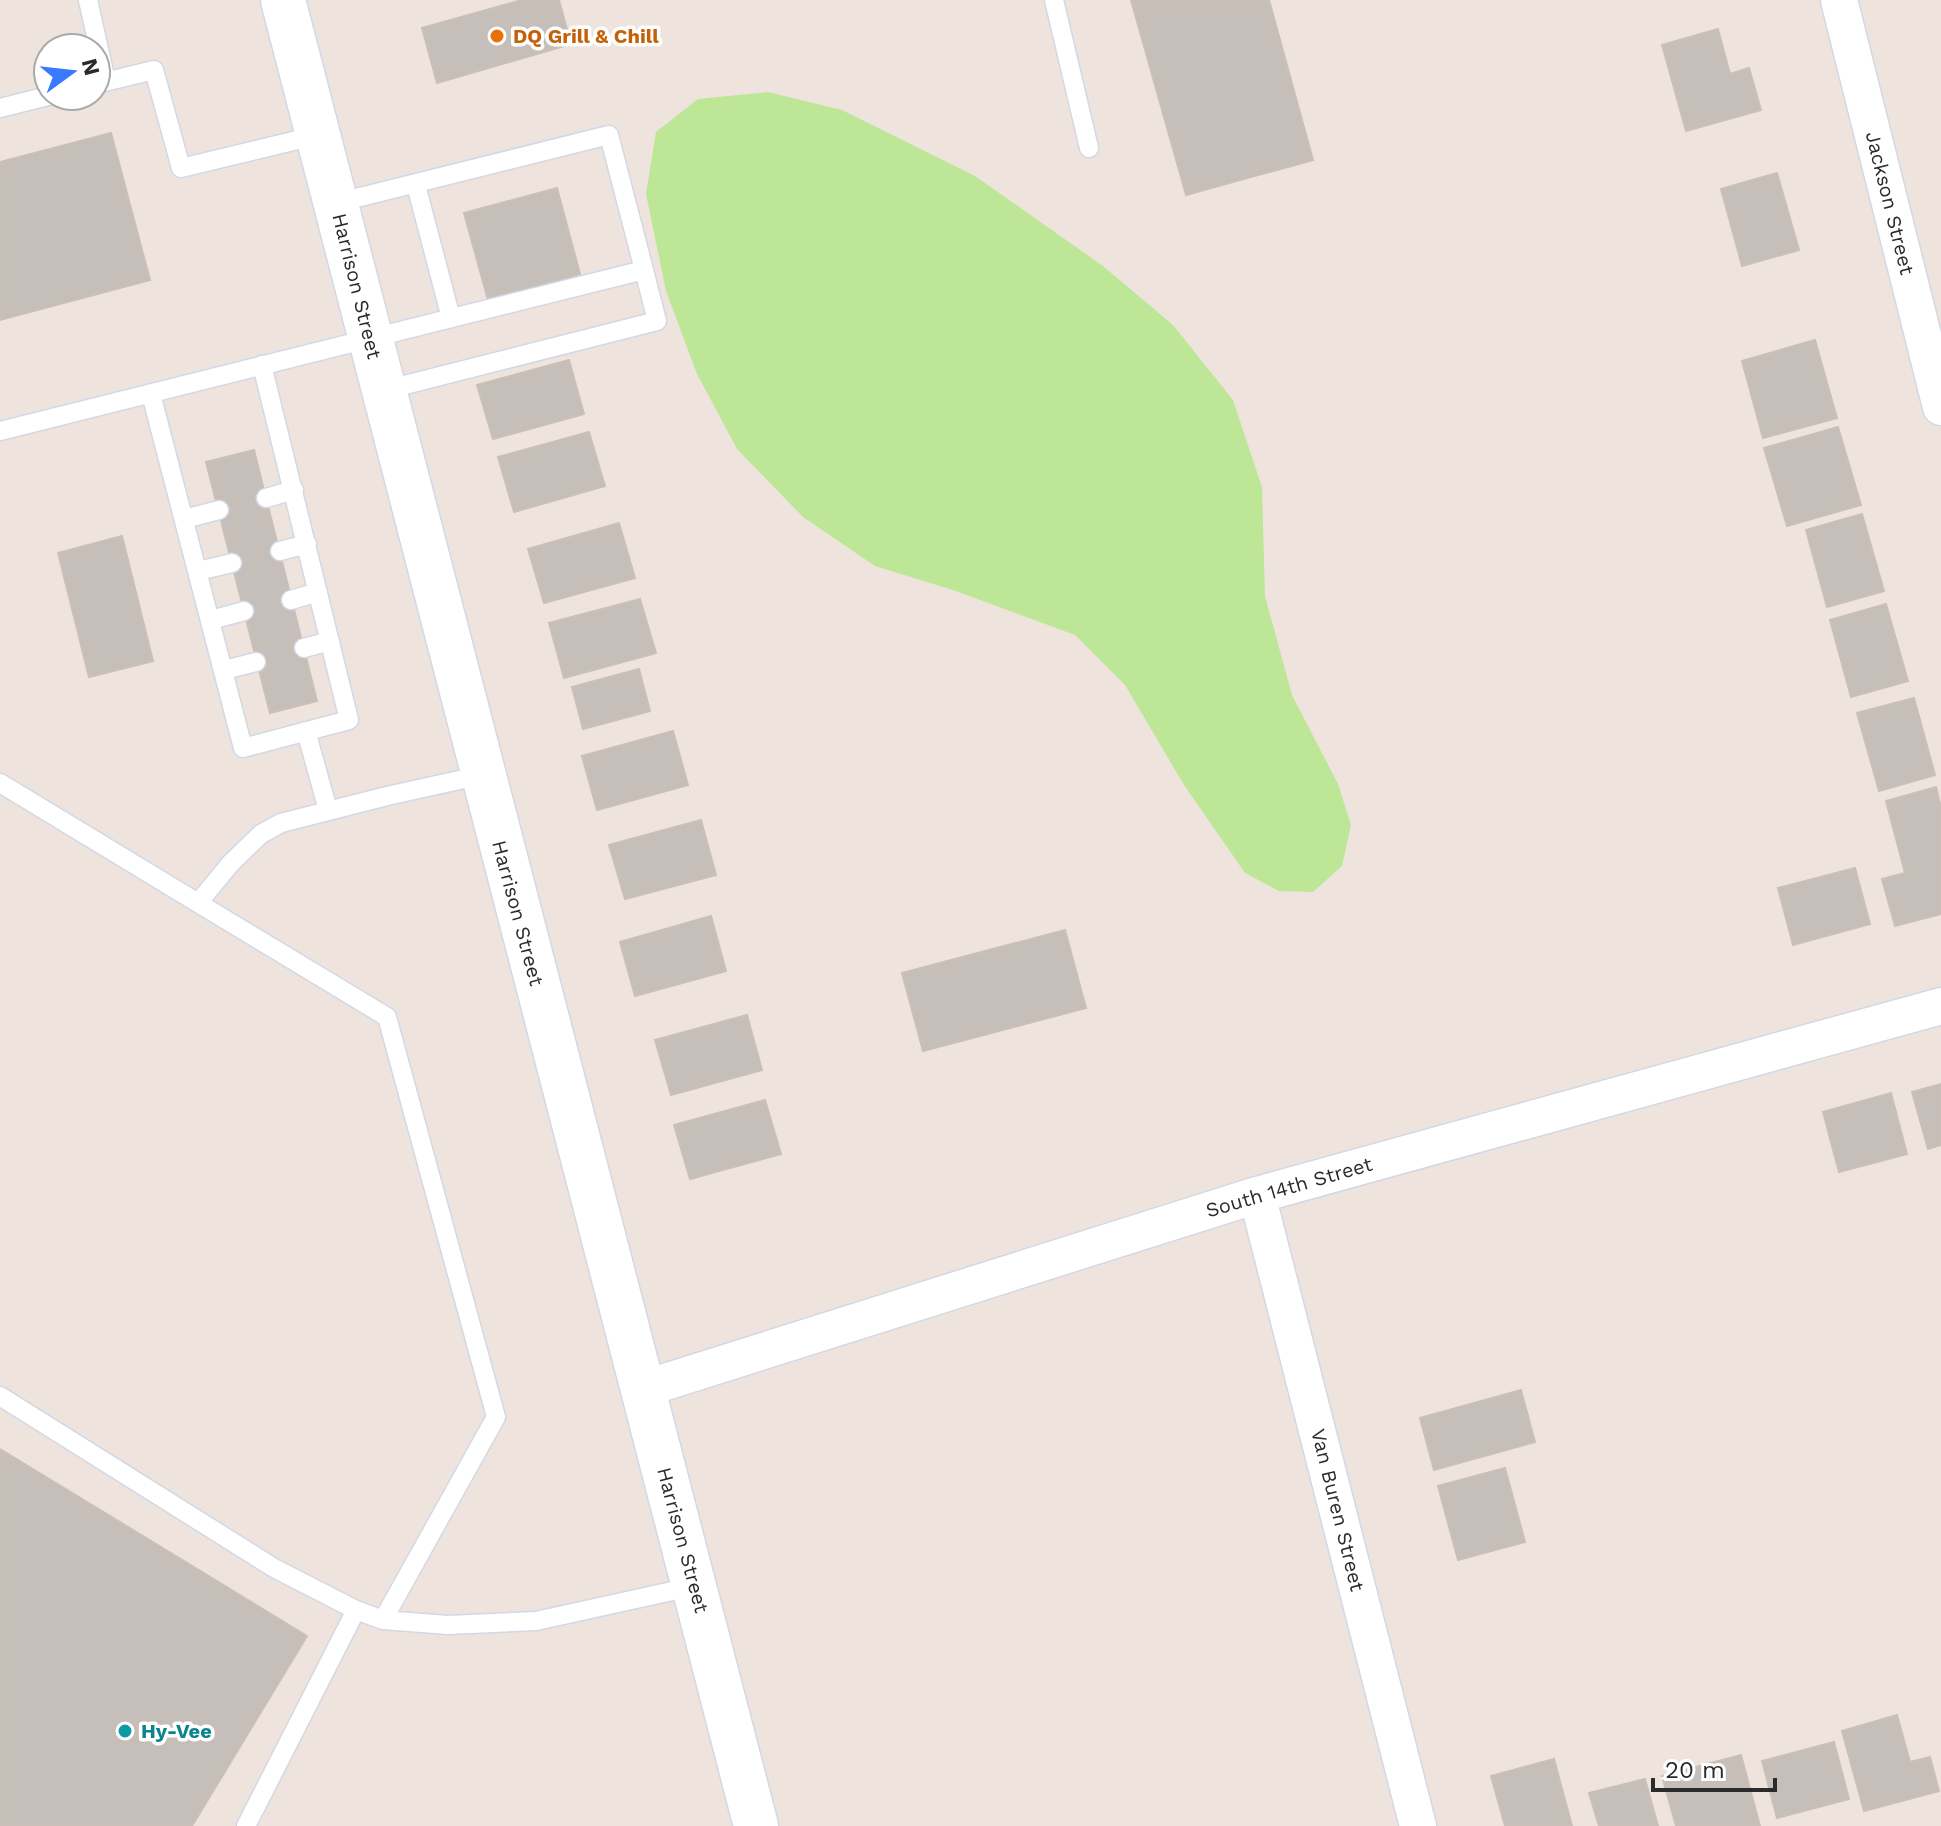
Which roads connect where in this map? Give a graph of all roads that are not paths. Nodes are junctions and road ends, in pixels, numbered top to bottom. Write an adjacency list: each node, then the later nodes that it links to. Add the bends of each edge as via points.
1 (88, 0): 5 (lane)
2 (283, 0): 9 (street, Harrison Street)
3 (1054, 0): 10 (lane)
4 (1839, 0): 19 (street, Jackson Street)
5 (93, 32)
6 (112, 80): 9 (lane, via 154,70 181,168)
7 (32, 100): 8 (lane)
8 (0, 108)
9 (318, 135): 12 (street, Harrison Street)
10 (1089, 148)
11 (416, 185): 12 (lane); 13 (lane, via 609,135); 14 (lane)
12 (336, 203): 15 (street, Harrison Street)
13 (644, 270): 14 (lane); 17 (lane, via 657,321)
14 (451, 318): 15 (lane)
15 (371, 338): 16 (lane); 17 (street, Harrison Street)
16 (262, 365): 18 (lane); 21 (lane)
17 (384, 390): 38 (street, Harrison Street)
18 (151, 394): 20 (lane); 24 (lane)
19 (1941, 407)
20 (0, 431)
21 (294, 490): 22 (lane); 25 (lane)
22 (266, 498)
23 (219, 510): 24 (lane)
24 (184, 519): 28 (lane)
25 (307, 544): 26 (lane); 29 (lane)
26 (280, 551)
27 (232, 563): 28 (lane)
28 (198, 571): 32 (lane)
29 (318, 592): 30 (lane); 33 (lane)
30 (291, 600)
31 (244, 611): 32 (lane)
32 (211, 620): 36 (lane)
33 (330, 641): 34 (lane); 37 (lane, via 349,720)
34 (304, 648)
35 (256, 662): 36 (lane)
36 (224, 670): 37 (lane, via 243,748)
37 (306, 731): 40 (lane)
38 (482, 775): 40 (lane); 44 (street, Harrison Street)
39 (0, 783): 41 (lane)
40 (328, 810): 41 (lane, via 261,834)
41 (198, 903): 48 (lane, via 387,1017 496,1417)
42 (1941, 1006): 43 (street, South 14th Street)
43 (1257, 1195): 44 (street, South 14th Street); 51 (street, Van Buren Street)
44 (643, 1389): 46 (street, Harrison Street)
45 (0, 1396): 47 (lane, via 274,1568)
46 (695, 1586): 48 (lane, via 536,1621 448,1625); 50 (street, Harrison Street)
47 (356, 1610): 48 (lane); 49 (lane)
48 (383, 1620)
49 (246, 1826)
50 (756, 1826)
51 (1418, 1826)

